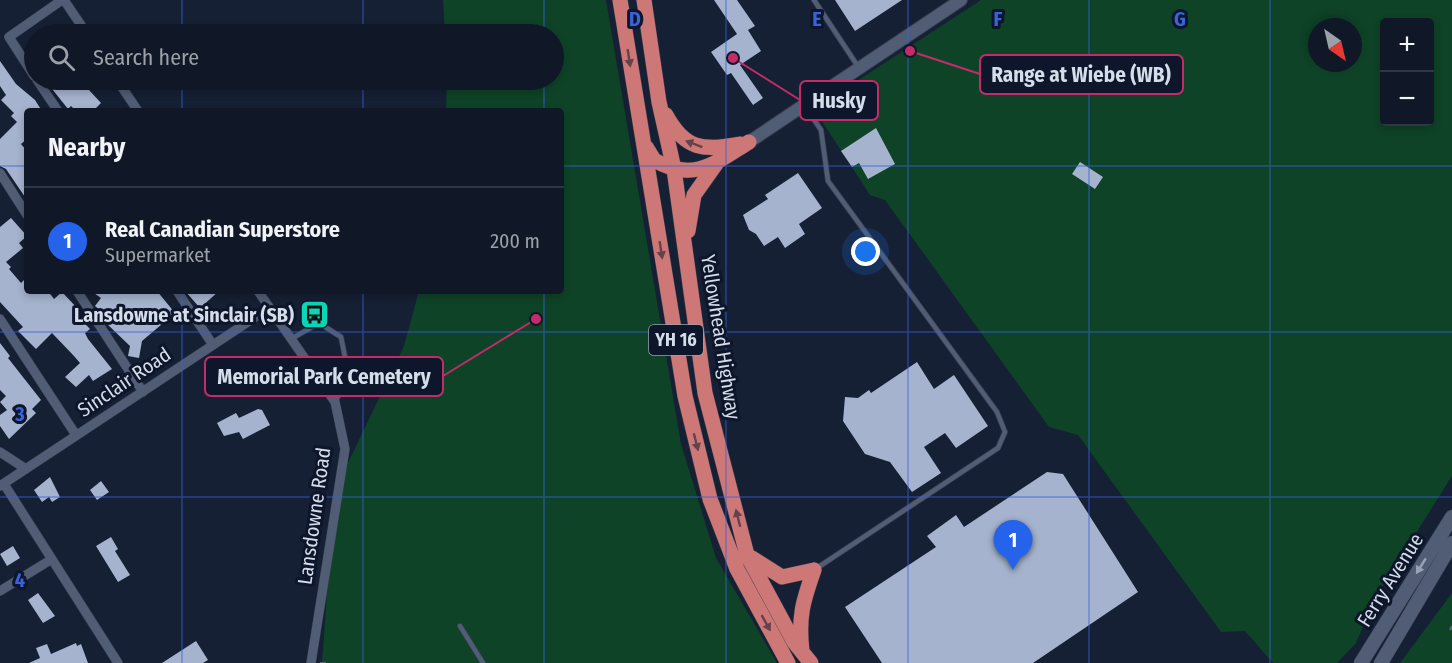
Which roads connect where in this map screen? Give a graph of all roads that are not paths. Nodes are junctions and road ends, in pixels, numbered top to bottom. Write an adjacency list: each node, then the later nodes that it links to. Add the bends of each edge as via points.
1 (63, 0): 6 (street); 7 (street)
2 (620, 0): 17 (highway, YH 16, one-way to 17)
3 (644, 0): 13 (highway, Yellowhead Highway / YH 16)
4 (814, 0): 10 (lane)
5 (961, 0): 10 (street)
6 (28, 24)
7 (80, 24)
8 (24, 27): 9 (street, via 9,37)
9 (24, 60)
10 (860, 68): 14 (street)
11 (44, 90): 15 (street)
12 (124, 90): 16 (street)
13 (659, 102): 18 (highway, one-way to 13, via 713,149 689,144 673,129); 20 (highway, Yellowhead Highway / YH 16)
14 (804, 105): 18 (street); 41 (lane, via 821,130 828,182 997,412 1005,432 998,448)
15 (56, 108)
16 (136, 108)
17 (643, 142): 20 (highway, via 654,160); 48 (highway, YH 16, one-way to 48, via 685,396 710,499 737,569)
18 (749, 142): 19 (highway)
19 (718, 161): 20 (highway, via 689,172); 23 (highway, via 694,195)
20 (674, 169): 23 (highway, Yellowhead Highway / YH 16)
21 (0, 173): 22 (street)
22 (24, 210)
23 (686, 252): 39 (highway, Yellowhead Highway / YH 16, one-way to 23, via 705,393)
24 (79, 294): 31 (street)
25 (179, 294): 30 (street)
26 (260, 294): 27 (street, Lansdowne Road)
27 (269, 308): 29 (street, Lansdowne Road); 30 (street, Sinclair Road)
28 (0, 319): 33 (street)
29 (291, 339): 32 (street, Lansdowne Road); 32 (lane, via 319,323 341,338 349,377)
30 (213, 345): 31 (street, Sinclair Road)
31 (143, 392): 33 (street, Sinclair Road)
32 (335, 402): 46 (street, Lansdowne Road, via 345,449)
33 (76, 435): 35 (street, Sinclair Road)
34 (0, 452): 35 (street)
35 (26, 469): 36 (street, Sinclair Road)
36 (2, 485): 40 (street)
37 (1452, 517): 49 (main road, Ferry Avenue, one-way to 49)
38 (1452, 543): 50 (main road, Ferry Avenue)
39 (747, 555): 41 (highway, via 782,578); 44 (highway, Yellowhead Highway / YH 16)
40 (52, 559): 42 (street); 45 (street)
41 (814, 570): 44 (highway, via 799,624)
42 (0, 591)
43 (460, 626): 47 (lane)
44 (806, 657)
45 (118, 663)
46 (312, 663)
47 (483, 663)
48 (788, 663)
49 (1360, 663)
50 (1381, 663)

